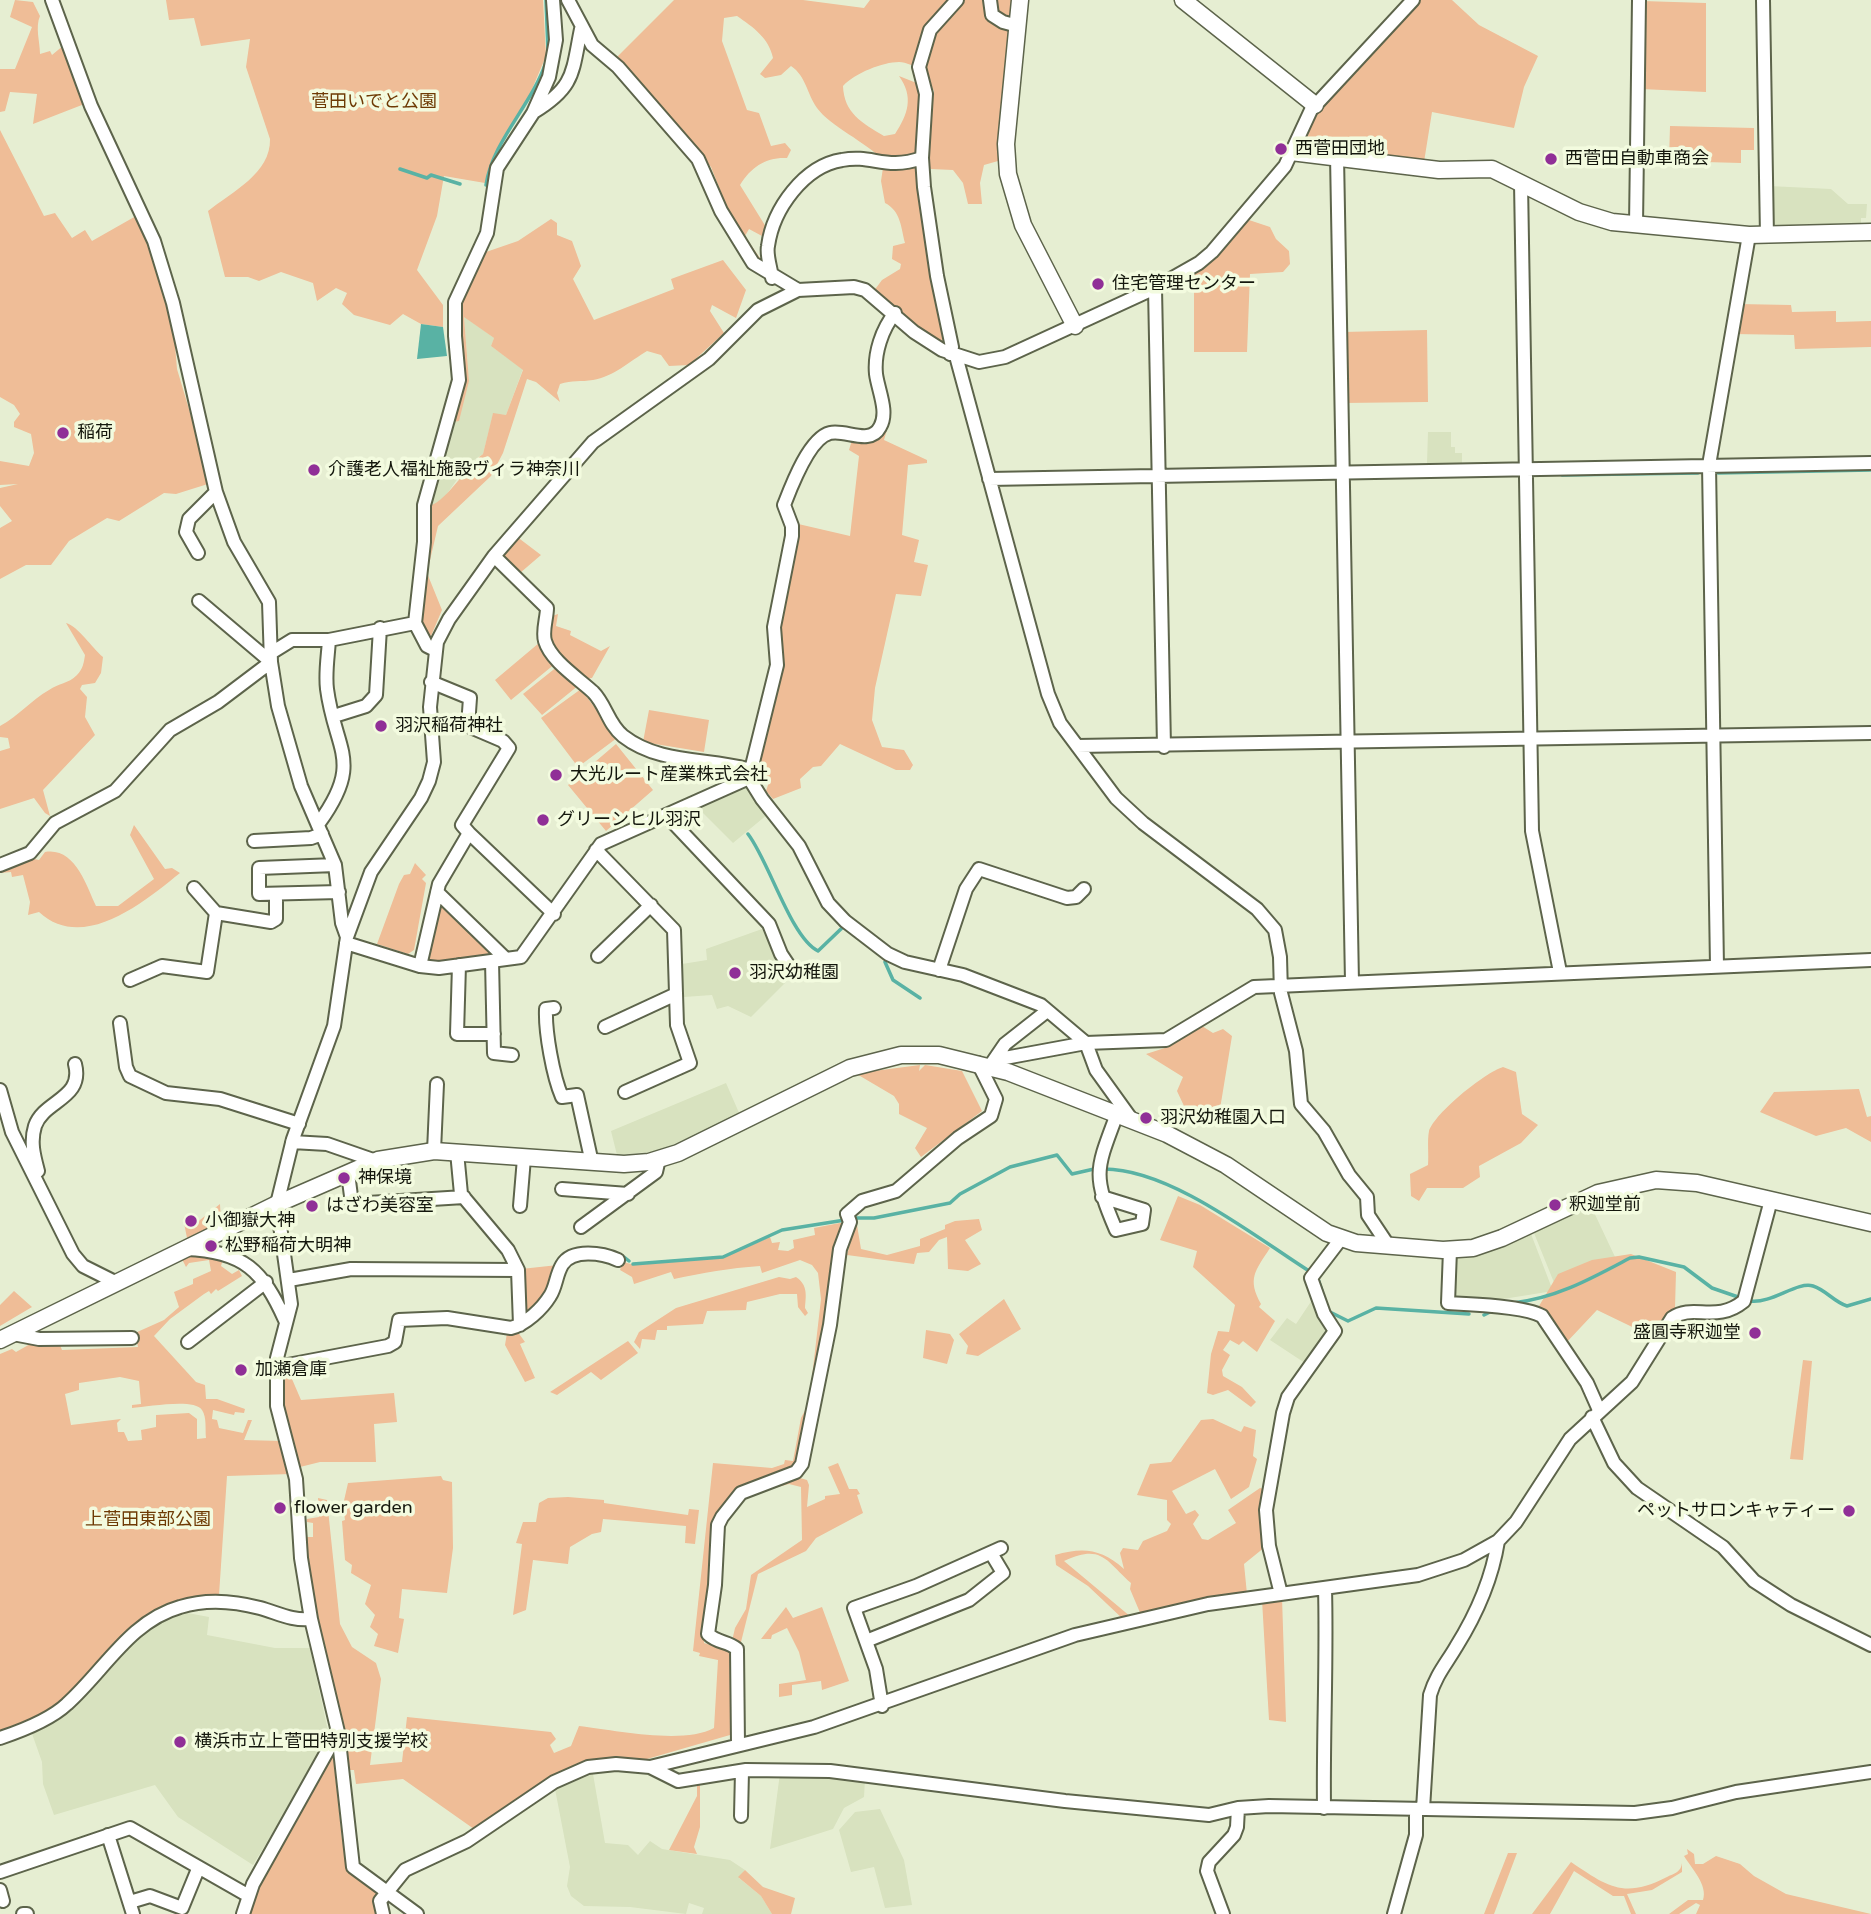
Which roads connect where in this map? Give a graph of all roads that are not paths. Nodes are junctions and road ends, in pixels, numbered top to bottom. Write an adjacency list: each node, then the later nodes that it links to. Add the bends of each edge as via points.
1 (52, 0): 35 (street, via 91,106 155,241)
2 (553, 0): 14 (street, via 554,60)
3 (568, 0): 12 (street)
4 (957, 0): 17 (street, via 930,30 921,55 919,67 926,94)
5 (990, 0): 11 (street, via 992,15)
6 (1020, 0): 11 (street)
7 (1183, 0): 13 (street)
8 (1413, 0): 13 (street)
9 (1639, 0): 19 (street)
10 (1763, 0): 22 (street)
11 (1018, 26): 27 (street, via 1006,144 1011,189 1023,225)
12 (581, 29): 14 (street, via 570,82); 23 (street, via 698,159 721,211 752,263)
13 (1315, 105): 15 (street)
14 (533, 113): 39 (street, via 497,168 487,233 456,302 460,380 424,505)
15 (1291, 152): 16 (street); 24 (street, via 1285,166 1212,251 1199,264)
16 (1337, 156): 18 (street, via 1439,170 1487,168); 32 (street)
17 (922, 158): 23 (street, via 893,166 839,160 809,174 776,221 767,247); 28 (street, via 937,276)
18 (1521, 183): 19 (street, via 1594,219); 31 (street)
19 (1636, 225): 21 (street)
20 (1871, 232): 22 (street)
21 (1749, 235): 22 (street); 30 (street)
22 (1767, 236)
23 (772, 278): 25 (street)
24 (1155, 288): 27 (street); 33 (street)
25 (798, 290): 26 (street, via 854,287); 37 (street, via 758,310 709,359 593,442)
26 (895, 313): 28 (street, via 914,332); 52 (street, via 875,363 884,413 881,427 867,436 824,436 803,462 784,505 792,536 774,628 777,665)
27 (1074, 326): 28 (street, via 996,360 978,362)
28 (953, 355): 34 (street)
29 (1871, 463): 30 (street)
30 (1709, 466): 31 (street); 47 (street)
31 (1525, 468): 32 (street); 48 (street)
32 (1342, 470): 33 (street); 49 (street)
33 (1160, 476): 34 (street); 51 (street)
34 (989, 479): 50 (street, via 1048,694 1060,723)
35 (216, 492): 36 (street, via 189,519 186,533); 43 (street, via 234,542 269,602)
36 (198, 552)
37 (494, 556): 42 (street, via 449,619); 52 (street, via 547,608 545,642 559,662 598,697 623,736 669,758 747,769)
38 (200, 601): 43 (street)
39 (415, 623): 40 (street); 42 (street, via 427,646)
40 (380, 628): 41 (street); 45 (street, via 376,695 366,706)
41 (329, 640): 43 (street, via 292,640); 45 (street, via 327,690)
42 (435, 650): 44 (street)
43 (271, 658): 54 (street, via 281,720 301,786); 59 (street, via 218,702 170,730 115,791 55,823 30,853)
44 (431, 682): 55 (street, via 470,698 468,726 509,747 462,825); 68 (street, via 435,751 429,781 371,872)
45 (334, 716): 54 (street, via 343,747 342,778)
46 (1871, 733): 47 (street)
47 (1713, 736): 48 (street); 75 (street)
48 (1529, 738): 49 (street); 78 (street, via 1532,831)
49 (1347, 743): 51 (street); 80 (street)
50 (1077, 746): 51 (street); 81 (street, via 1116,798 1143,823 1269,920 1279,945)
51 (1164, 747)
52 (749, 778): 53 (street); 77 (street, via 799,846 828,904 888,954)
53 (666, 816): 57 (street); 76 (street, via 769,924)
54 (320, 828): 56 (street, via 312,838); 58 (street)
55 (469, 833): 63 (street, via 443,873); 67 (street)
56 (254, 841)
57 (596, 850): 65 (street); 67 (street)
58 (335, 864): 62 (street); 64 (street, via 259,868 259,894)
59 (0, 865)
60 (194, 888): 66 (street)
61 (1084, 889): 77 (street, via 1067,898 979,869 966,889)
62 (339, 892): 64 (street); 68 (street)
63 (437, 892): 70 (street); 74 (street)
64 (276, 894): 66 (street, via 276,919 271,922)
65 (651, 905): 69 (street); 82 (street, via 674,930)
66 (216, 913): 79 (street, via 207,972 162,966)
67 (554, 914): 70 (street, via 528,952)
68 (347, 940): 74 (street); 97 (street, via 334,1026)
69 (598, 956)
70 (506, 959): 72 (street)
71 (1871, 960): 75 (street)
72 (492, 961): 73 (street); 87 (street)
73 (459, 965): 74 (street); 87 (street, via 457,1034)
74 (420, 966)
75 (1717, 966): 78 (street)
76 (791, 969)
77 (939, 970): 84 (street, via 981,981)
78 (1560, 972): 80 (street)
79 (130, 981)
80 (1352, 982): 81 (street)
81 (1280, 985): 88 (street, via 1254,987 1166,1040); 117 (street, via 1296,1051 1301,1104 1367,1197 1368,1215)
82 (674, 995): 86 (street); 94 (street, via 677,1025 690,1063)
83 (554, 1008): 104 (street, via 546,1010 545,1030 554,1078 562,1097 577,1095)
84 (1048, 1011): 88 (street); 90 (street)
85 (120, 1023): 97 (street, via 130,1076 166,1093 220,1099)
86 (605, 1027)
87 (494, 1034): 89 (street, via 494,1053)
88 (1086, 1043): 90 (street); 96 (street, via 1096,1070)
89 (512, 1055)
90 (987, 1063): 95 (street); 102 (street, via 925,1055 869,1062); 141 (street, via 996,1099 991,1116 896,1191 862,1202 847,1214 850,1222 841,1249 802,1464 796,1472 741,1493 718,1525 708,1634 737,1649)
91 (75, 1064): 106 (street, via 71,1092 40,1117 36,1126 33,1150)
92 (437, 1084): 99 (street)
93 (0, 1090): 106 (street, via 12,1132)
94 (625, 1092)
95 (1117, 1114): 96 (street); 110 (street, via 1098,1164)
96 (1133, 1120): 116 (street, via 1195,1147)
97 (299, 1124): 98 (street)
98 (292, 1142): 103 (street, via 327,1144); 112 (street)
99 (434, 1151): 100 (street); 103 (street)
100 (457, 1152): 101 (street); 109 (street)
101 (524, 1158): 104 (street); 113 (street)
102 (659, 1159): 104 (street); 108 (street, via 656,1172)
103 (376, 1161): 105 (street)
104 (592, 1163)
105 (348, 1173): 109 (street, via 352,1204); 112 (street)
106 (40, 1182): 123 (street, via 78,1260)
107 (562, 1189): 108 (street)
108 (628, 1194): 115 (street)
109 (464, 1197): 121 (street)
110 (1102, 1197)
111 (1771, 1200): 114 (street); 119 (street, via 1697,1183 1656,1180 1598,1193 1502,1238); 131 (street, via 1744,1301 1718,1314 1680,1312 1672,1318 1632,1382)
112 (277, 1204): 118 (street); 122 (street)
113 (520, 1206)
114 (1871, 1223)
115 (581, 1227)
116 (1340, 1240): 117 (street); 134 (street, via 1311,1278 1335,1331 1285,1404 1268,1496 1266,1526)
117 (1388, 1245): 119 (street)
118 (184, 1248): 123 (street); 124 (street, via 231,1258 258,1272)
119 (1450, 1250): 131 (street, via 1448,1303 1542,1316 1587,1383)
120 (618, 1261): 126 (street, via 595,1254 570,1257 550,1296)
121 (519, 1270): 122 (street, via 351,1269); 126 (street)
122 (289, 1280): 125 (street, via 291,1304)
123 (115, 1282): 127 (street)
124 (266, 1282): 125 (street); 129 (street)
125 (285, 1320): 130 (street)
126 (520, 1325): 130 (street, via 512,1328 447,1318 399,1320 395,1342 388,1346)
127 (6, 1337): 128 (street)
128 (132, 1338)
129 (188, 1342)
130 (277, 1367): 135 (street, via 277,1406 296,1479 300,1558)
131 (1596, 1414): 132 (street, via 1570,1439 1516,1522); 137 (street, via 1614,1463 1637,1488 1723,1547 1754,1581)
132 (1498, 1541): 133 (street, via 1464,1560 1418,1575); 147 (street, via 1488,1584 1430,1695)
133 (1325, 1588): 134 (street); 146 (street)
134 (1281, 1594): 138 (street, via 1208,1604 1075,1635)
135 (312, 1619): 139 (street); 140 (street, via 209,1601 180,1607 146,1621 66,1706)
136 (866, 1641): 136 (street, via 969,1600 1003,1573 996,1551 854,1608); 138 (street)
137 (1871, 1645)
138 (882, 1706): 141 (street, via 794,1733)
139 (338, 1732): 152 (street, via 353,1867); 153 (street)
140 (0, 1738)
141 (738, 1744): 142 (street)
142 (650, 1767): 143 (street, via 678,1780); 152 (street, via 587,1767 554,1782 467,1841 405,1870)
143 (742, 1771): 145 (street, via 830,1771 1209,1815); 148 (street)
144 (1871, 1772): 147 (street, via 1635,1813)
145 (1238, 1808): 146 (street); 158 (street, via 1234,1835 1209,1862 1207,1871)
146 (1324, 1808): 147 (street)
147 (1420, 1809): 159 (street)
148 (741, 1816)
149 (108, 1835): 150 (street, via 130,1828); 151 (street); 154 (street)
150 (198, 1868): 153 (street); 154 (street, via 182,1909 150,1896)
151 (0, 1872)
152 (386, 1894): 156 (street, via 380,1901); 157 (street)
153 (249, 1896): 155 (street)
154 (132, 1908)
155 (243, 1914)
156 (383, 1914)
157 (417, 1914)
158 (1223, 1914)
159 (1394, 1914)

